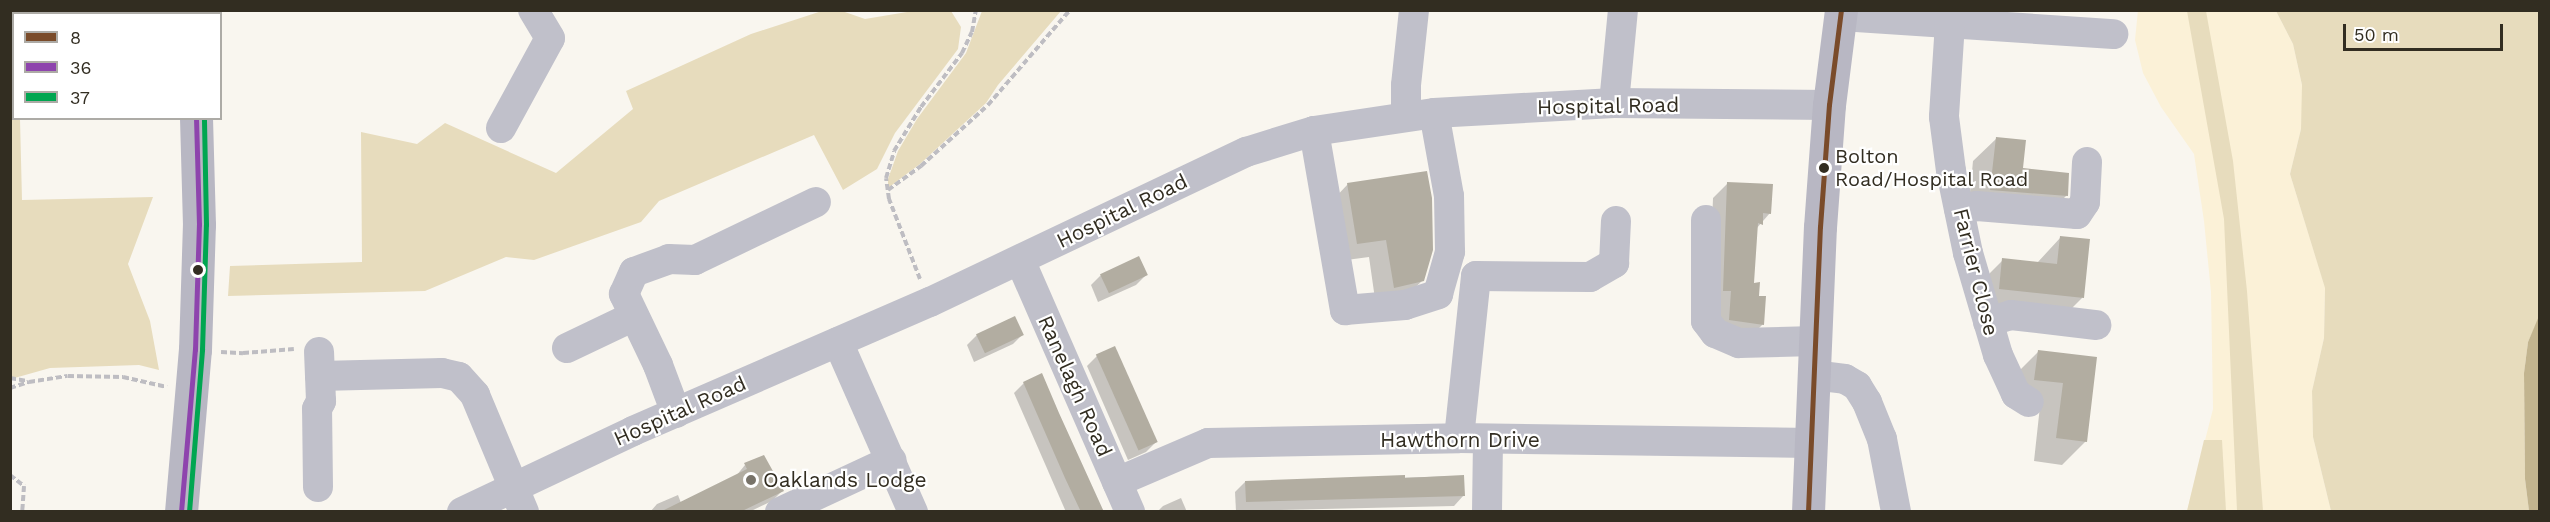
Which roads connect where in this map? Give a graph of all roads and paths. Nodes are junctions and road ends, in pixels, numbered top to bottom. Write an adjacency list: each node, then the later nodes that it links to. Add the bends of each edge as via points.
1 (533, 10): 13 (street, via 550,38)
2 (976, 10): 16 (path, via 972,32 962,53 894,151 886,178)
3 (1070, 10): 16 (path, via 988,105 921,166)
4 (1414, 10): 11 (street, via 1406,85)
5 (1623, 10): 9 (street)
6 (1841, 13): 7 (street); 10 (main road)
7 (1949, 19): 8 (street); 18 (street, Farrier Close, via 1944,117)
8 (2113, 34)
9 (1614, 103): 10 (street, Hospital Road); 11 (street, Hospital Road)
10 (1829, 105): 26 (main road)
11 (1420, 115): 14 (street, Hospital Road); 14 (street, via 1449,196 1450,252 1438,294 1405,305 1345,310)
12 (196, 120): 29 (main road, via 199,225)
13 (501, 128)
14 (1314, 131): 21 (street, Hospital Road, via 1246,152)
15 (2087, 162): 18 (street, via 2085,202 2077,214 1977,206)
16 (888, 190): 22 (path)
17 (816, 202): 23 (street, via 695,260 669,259 634,272 624,294)
18 (1959, 209): 24 (street, Farrier Close)
19 (1706, 220): 26 (street, via 1706,321 1715,333 1739,343)
20 (1616, 221): 38 (street, via 1614,263 1590,277 1476,276)
21 (1020, 260): 22 (street, Hospital Road); 42 (street, Ranelagh Road)
22 (930, 302): 27 (street, Hospital Road)
23 (634, 316): 28 (street); 37 (street)
24 (1988, 322): 25 (street, via 2012,315); 36 (street, Farrier Close, via 2016,394)
25 (2096, 325)
26 (1815, 341): 30 (main road)
27 (838, 342): 37 (street, Hospital Road); 40 (street)
28 (567, 348)
29 (195, 350): 31 (path, via 243,353 285,348); 35 (main road)
30 (1813, 375): 39 (main road); 53 (street, via 1845,379 1857,386 1867,402 1882,440)
31 (320, 376): 43 (street); 44 (street, via 442,373 459,377 475,395)
32 (10, 378): 33 (path)
33 (30, 382): 34 (path); 35 (path, via 68,376 123,377)
34 (10, 388)
35 (191, 392): 46 (main road)
36 (2029, 402)
37 (676, 412): 44 (street, Hospital Road)
38 (1474, 438): 39 (street, Hawthorn Drive); 42 (street, Hawthorn Drive, via 1208,443); 51 (street)
39 (1811, 443): 52 (main road)
40 (892, 460): 48 (street); 49 (street)
41 (10, 475): 45 (path, via 24,486)
42 (1117, 482): 50 (street, Ranelagh Road)
43 (318, 487)
44 (519, 500): 47 (street, Hospital Road)
45 (22, 512)
46 (181, 512)
47 (462, 512)
48 (780, 512)
49 (913, 512)
50 (1130, 512)
51 (1487, 512)
52 (1808, 512)
53 (1896, 512)

